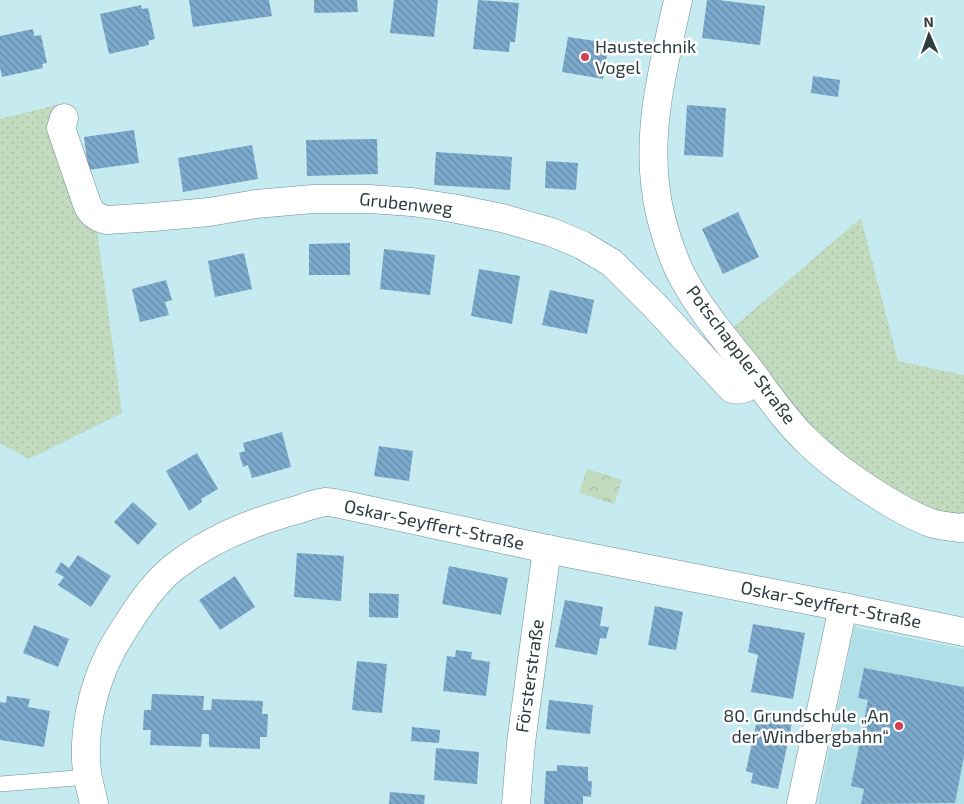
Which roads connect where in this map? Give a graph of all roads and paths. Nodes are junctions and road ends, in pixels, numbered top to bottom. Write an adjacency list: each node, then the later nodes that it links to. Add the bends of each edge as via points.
1 (678, 0): 3 (street, Potschappler Straße, via 655,116 653,158 658,204 680,271 700,305)
2 (64, 118): 3 (street, Grubenweg, via 61,128 87,204 90,212 101,218 154,218 312,199 369,199 412,202 502,218 551,232 612,263 732,389 746,389)
3 (756, 380): 4 (street, Potschappler Straße, via 806,440 838,468 900,509 932,524)
4 (964, 528)
5 (547, 548): 6 (street, Oskar-Seyffert-Straße); 8 (street, Oskar-Seyffert-Straße, via 326,502 223,535 172,568 158,582 144,598 109,654 88,719); 11 (street, Försterstraße)
6 (843, 607): 7 (street, Oskar-Seyffert-Straße); 12 (street)
7 (964, 632)
8 (88, 777): 9 (lane); 10 (street, Oskar-Seyffert-Straße)
9 (0, 784)
10 (94, 804)
11 (516, 804)
12 (801, 804)

